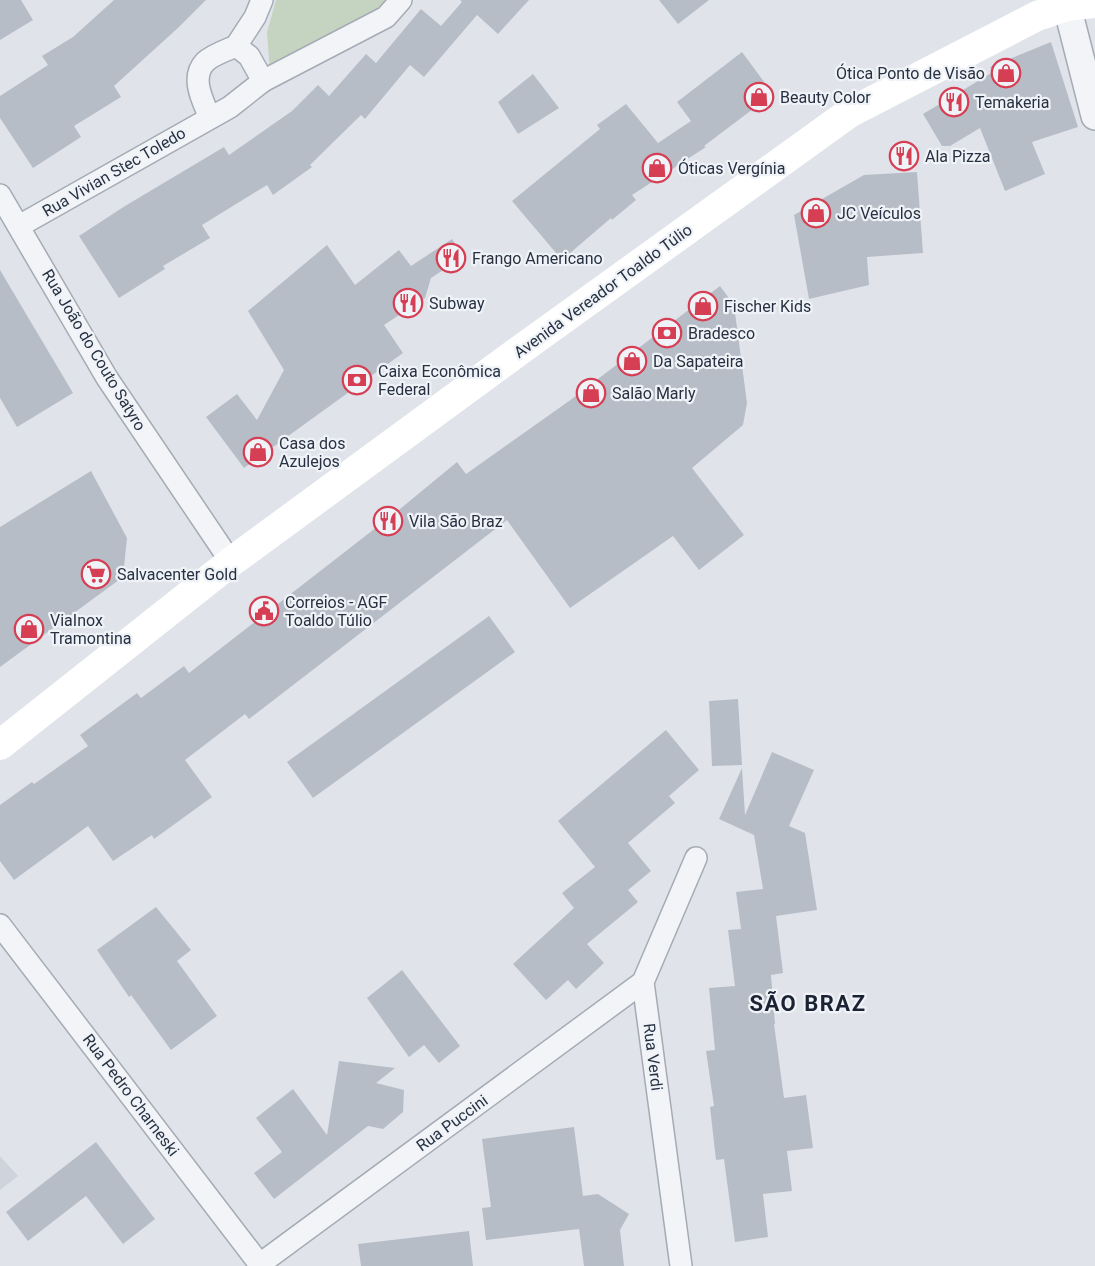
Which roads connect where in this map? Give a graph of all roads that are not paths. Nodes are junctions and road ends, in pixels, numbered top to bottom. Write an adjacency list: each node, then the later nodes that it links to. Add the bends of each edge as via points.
1 (262, 0): 4 (street)
2 (401, 0): 5 (street, Rua Vivian Stec Toledo, via 386,17)
3 (1075, 3): 6 (street); 10 (main road, Avenida Vereador Toaldo Túlio, via 1037,16 849,113)
4 (236, 46): 5 (street, via 249,56); 7 (street, via 205,62 199,76 198,92)
5 (263, 81): 7 (street, Rua Vivian Stec Toledo)
6 (1095, 116)
7 (210, 118): 9 (street, Rua Vivian Stec Toledo)
8 (0, 195): 9 (street, Rua João do Couto Satyro)
9 (19, 226): 10 (street, Rua João do Couto Satyro, via 107,378)
10 (231, 562): 11 (main road, Avenida Vereador Toaldo Túlio)
11 (0, 745)
12 (696, 858): 14 (street)
13 (0, 925): 15 (street, Rua Pedro Charneski)
14 (644, 982): 15 (street, Rua Puccini); 16 (street, Rua Verdi)
15 (260, 1265)
16 (681, 1266)

